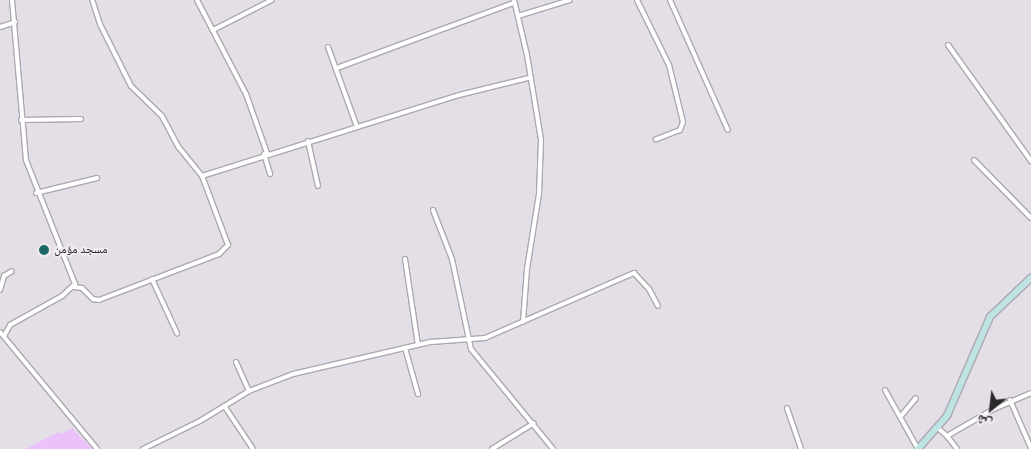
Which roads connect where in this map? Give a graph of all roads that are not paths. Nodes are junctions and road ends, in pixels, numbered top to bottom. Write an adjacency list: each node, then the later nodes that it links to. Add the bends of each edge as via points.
1 (12, 0): 10 (street)
2 (92, 0): 27 (street, via 100,24 131,86 162,116 179,148)
3 (197, 0): 12 (street)
4 (272, 0): 12 (street)
5 (570, 0): 9 (street)
6 (637, 0): 21 (street, via 669,65 683,122 680,130)
7 (670, 0): 20 (street)
8 (514, 2): 9 (street); 15 (street)
9 (518, 16): 16 (street)
10 (15, 22): 11 (street); 18 (street)
11 (0, 27)
12 (213, 30): 23 (street, via 246,94)
13 (948, 46): 25 (street)
14 (328, 47): 15 (street)
15 (337, 68): 19 (street)
16 (528, 78): 19 (street); 40 (street, via 541,156)
17 (81, 119): 18 (street)
18 (21, 120): 30 (street, via 26,160)
19 (357, 126): 22 (street)
20 (728, 130)
21 (656, 139)
22 (308, 141): 23 (street); 29 (street)
23 (265, 154): 26 (street); 27 (street)
24 (974, 160): 32 (street)
25 (1031, 161)
26 (270, 174)
27 (202, 176): 36 (street, via 227,248)
28 (98, 178): 30 (street)
29 (318, 186)
30 (36, 193): 37 (street, via 73,277)
31 (433, 210): 44 (street, via 452,259)
32 (1031, 218)
33 (405, 259): 45 (street)
34 (12, 271): 38 (street, via 2,279)
35 (1031, 278): 58 (street, via 996,310 984,328)
36 (152, 279): 37 (street, via 96,300 82,288); 42 (street)
37 (74, 287): 43 (street, via 10,325)
38 (0, 290)
39 (658, 306): 40 (street, via 634,273)
40 (523, 322): 44 (street)
41 (0, 332): 43 (street)
42 (177, 333)
43 (4, 336): 61 (street)
44 (470, 341): 45 (street); 57 (street, via 471,349 485,367)
45 (418, 345): 46 (street)
46 (405, 348): 49 (street, via 293,374); 51 (street)
47 (236, 362): 49 (street)
48 (885, 390): 56 (street)
49 (249, 391): 54 (street)
50 (1031, 393): 53 (street)
51 (418, 394)
52 (916, 398): 56 (street)
53 (1010, 400): 59 (street); 60 (street)
54 (225, 407): 62 (street); 63 (street)
55 (787, 408): 66 (street)
56 (902, 416): 67 (street)
57 (534, 423): 64 (street); 65 (street)
58 (939, 429): 59 (street); 67 (street)
59 (947, 436): 68 (street)
60 (1031, 448)
61 (97, 449)
62 (143, 449)
63 (253, 449)
64 (492, 449)
65 (553, 449)
66 (801, 449)
67 (918, 449)
68 (957, 449)

